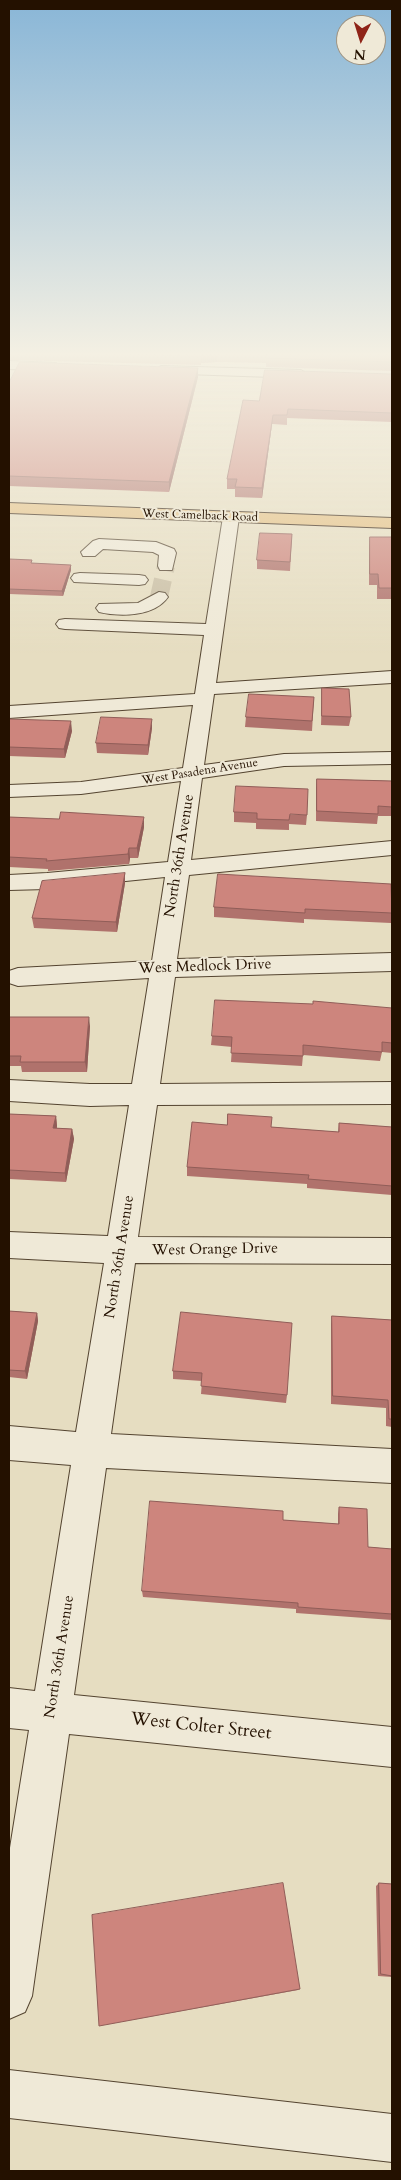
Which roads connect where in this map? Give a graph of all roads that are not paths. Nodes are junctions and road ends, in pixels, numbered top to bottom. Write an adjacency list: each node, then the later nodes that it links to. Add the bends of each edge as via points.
1 (9, 508): 2 (main road, West Camelback Road)
2 (231, 517): 3 (main road, West Camelback Road); 11 (street, North 36th Avenue)
3 (392, 523)
4 (89, 552): 5 (street, via 99,544 156,547 168,553)
5 (166, 566)
6 (80, 578): 7 (street)
7 (139, 580)
8 (159, 597): 9 (street, via 152,605 139,609)
9 (90, 607)
10 (65, 624): 11 (street)
11 (214, 630): 13 (street, North 36th Avenue)
12 (392, 678): 13 (street)
13 (204, 695): 14 (street); 16 (street, North 36th Avenue)
14 (9, 712)
15 (392, 758): 16 (street, West Pasadena Avenue, via 284,760)
16 (193, 771): 17 (street, West Pasadena Avenue, via 140,782); 19 (street, North 36th Avenue)
17 (9, 791)
18 (392, 848): 19 (street)
19 (178, 868): 20 (street); 22 (street, North 36th Avenue)
20 (9, 882)
21 (392, 962): 22 (street, West Medlock Drive)
22 (163, 968): 23 (street, West Medlock Drive); 26 (street, North 36th Avenue)
23 (18, 976)
24 (9, 1090): 26 (street, via 90,1095)
25 (392, 1093): 26 (street)
26 (145, 1094): 28 (street, North 36th Avenue)
27 (9, 1245): 28 (street, West Orange Drive)
28 (121, 1251): 29 (street, West Orange Drive); 31 (street, North 36th Avenue)
29 (392, 1251)
30 (9, 1443): 31 (street)
31 (91, 1450): 32 (street); 34 (street, North 36th Avenue)
32 (392, 1466)
33 (9, 1708): 34 (street, West Colter Street)
34 (52, 1712): 35 (street, West Colter Street); 36 (street, North 36th Avenue)
35 (392, 1746)
36 (9, 1996)
37 (9, 2094): 38 (street)
38 (392, 2138)

